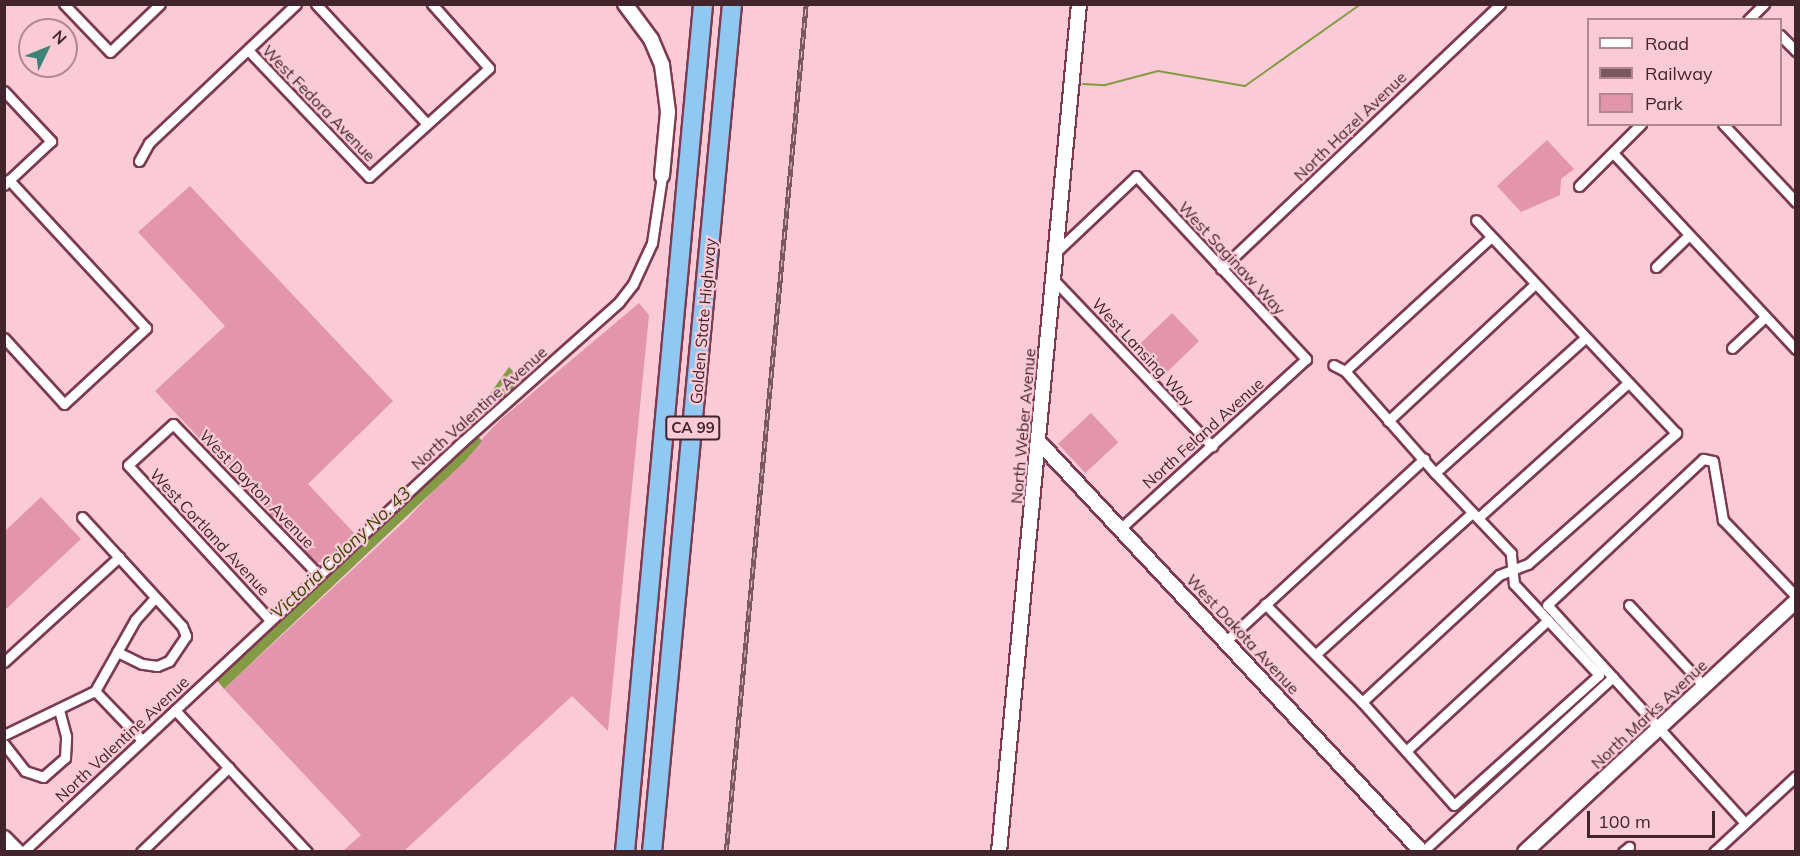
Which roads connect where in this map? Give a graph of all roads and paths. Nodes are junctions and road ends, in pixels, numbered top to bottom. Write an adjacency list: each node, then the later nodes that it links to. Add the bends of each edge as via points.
1 (64, 4): 2 (street, via 110,52)
2 (160, 4)
3 (296, 4): 12 (street)
4 (316, 4): 15 (street)
5 (432, 4): 15 (street, via 489,68)
6 (625, 4): 20 (main road, via 651,39 664,75 668,112)
7 (703, 4): 82 (highway, Golden State Highway / CA 99)
8 (732, 4): 83 (highway, Golden State Highway / CA 99)
9 (1079, 4): 27 (main road, North Weber Avenue)
10 (1500, 4): 29 (street, North Hazel Avenue)
11 (1782, 37): 13 (street)
12 (248, 50): 15 (street, West Fedora Avenue, via 369,177); 19 (street, via 148,144)
13 (1796, 51)
14 (4, 91): 21 (street, via 51,141)
15 (427, 124)
16 (1639, 126): 18 (street)
17 (1725, 126): 23 (street)
18 (1614, 154): 22 (street); 25 (street)
19 (139, 161)
20 (662, 176): 52 (street, North Valentine Avenue, via 652,243 633,284 619,302)
21 (7, 182): 33 (street, via 146,328 64,404)
22 (1579, 186)
23 (1796, 202)
24 (1476, 220): 26 (street)
25 (1689, 235): 28 (street); 32 (street)
26 (1491, 237): 31 (street); 39 (street)
27 (1055, 253): 29 (street, West Saginaw Way, via 1136,176); 30 (main road, North Weber Avenue)
28 (1656, 267)
29 (1221, 269): 37 (street, West Saginaw Way)
30 (1053, 279): 42 (main road, North Weber Avenue); 43 (street, West Lansing Way)
31 (1535, 284): 34 (street); 41 (street)
32 (1766, 317): 35 (street); 36 (street)
33 (4, 338)
34 (1585, 338): 40 (street); 46 (street)
35 (1732, 348)
36 (1796, 349)
37 (1306, 360): 43 (street, North Feland Avenue)
38 (1334, 365): 39 (street)
39 (1345, 371): 41 (street)
40 (1628, 383): 47 (street); 51 (street, via 1676,433 1528,564)
41 (1388, 421): 44 (street)
42 (1038, 441): 49 (main road, West Dakota Avenue); 84 (main road, North Weber Avenue)
43 (1212, 446): 49 (street, North Feland Avenue)
44 (1424, 459): 46 (street); 55 (street)
45 (128, 465): 52 (street, West Dayton Avenue, via 173,424); 57 (street, West Cortland Avenue)
46 (1435, 473): 47 (street)
47 (1475, 516): 51 (street, via 1511,553); 61 (street)
48 (82, 517): 50 (street)
49 (1121, 528): 59 (main road, West Dakota Avenue)
50 (119, 557): 54 (street); 62 (street)
51 (1514, 570): 58 (street, via 1514,584); 66 (street, via 1499,575)
52 (319, 575): 57 (street, North Valentine Avenue)
53 (1796, 598): 63 (street, via 1723,520 1713,461 1703,459 1546,605); 64 (main road, North Marks Avenue)
54 (154, 599): 60 (street); 60 (street, via 182,626 186,636 179,650 169,661 157,666 142,664)
55 (1265, 604): 59 (street); 61 (street)
56 (1629, 606): 64 (street)
57 (270, 620): 68 (street, North Valentine Avenue)
58 (1548, 620): 73 (street); 73 (street, via 1599,675 1454,806)
59 (1227, 640): 85 (main road, West Dakota Avenue)
60 (117, 652): 65 (street)
61 (1316, 654): 66 (street)
62 (4, 662)
63 (1613, 677): 69 (street); 85 (street)
64 (1704, 686): 69 (main road, North Marks Avenue)
65 (95, 691): 67 (street); 71 (street)
66 (1362, 702): 73 (street)
67 (59, 709): 70 (street); 72 (street, via 66,736 65,758 43,777 25,771)
68 (175, 710): 71 (street, North Valentine Avenue); 74 (street)
69 (1659, 727): 76 (street); 86 (main road, North Marks Avenue)
70 (4, 735)
71 (142, 740): 79 (street, North Valentine Avenue)
72 (4, 744)
73 (1406, 751)
74 (229, 767): 80 (street); 81 (street)
75 (1796, 777): 76 (street)
76 (1745, 823): 87 (street)
77 (4, 838): 78 (main road)
78 (18, 852)
79 (23, 852)
80 (141, 852)
81 (307, 852)
82 (625, 852)
83 (652, 852)
84 (999, 852)
85 (1422, 852)
86 (1525, 852)
87 (1714, 852)

